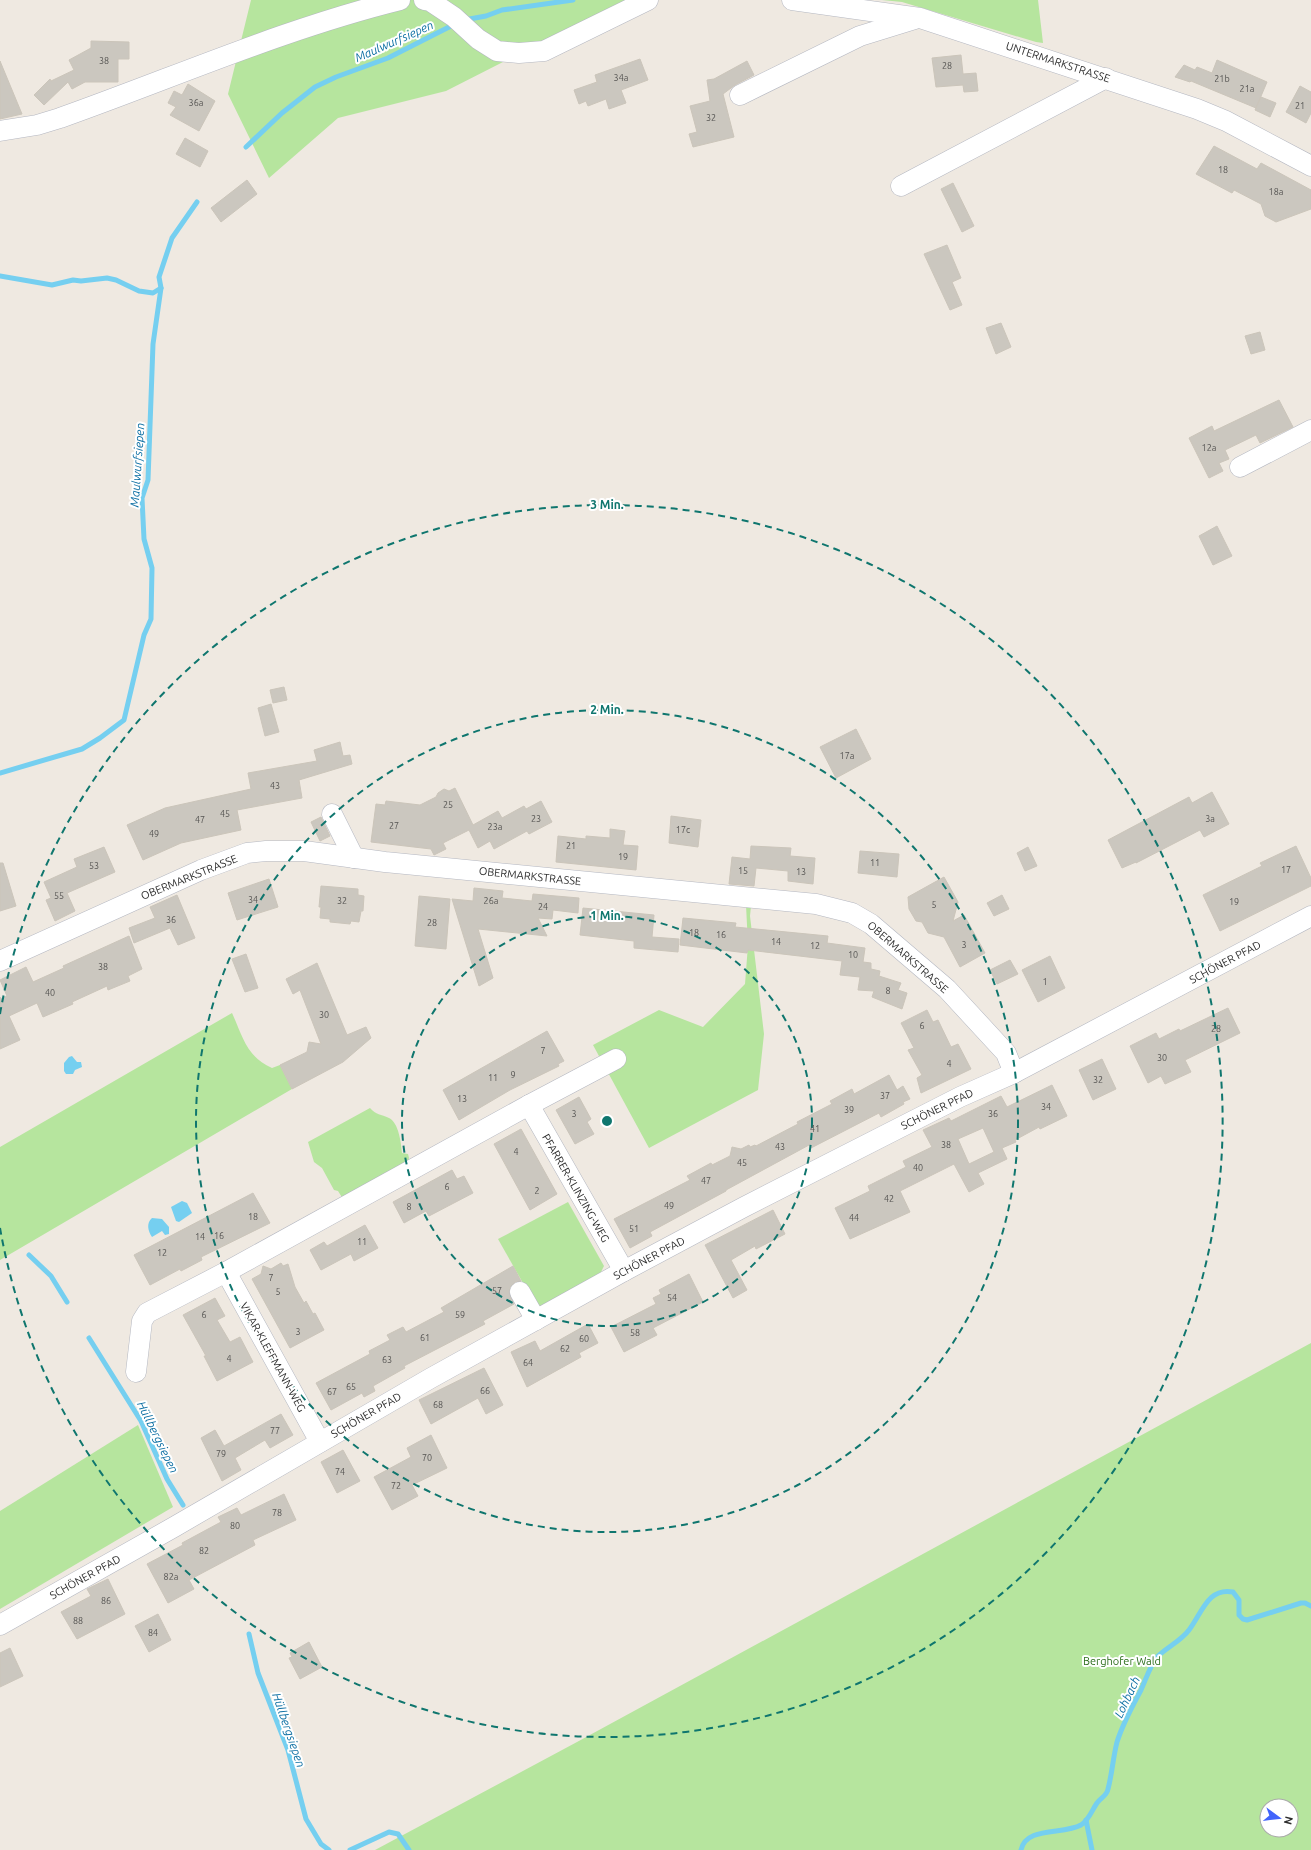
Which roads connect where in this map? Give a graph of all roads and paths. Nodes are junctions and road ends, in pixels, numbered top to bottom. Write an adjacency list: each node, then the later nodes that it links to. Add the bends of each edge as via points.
1 (400, 0): 8 (street, via 245,48 60,118)
2 (424, 0): 3 (street, via 430,1 497,51 519,54 544,51)
3 (648, 0)
4 (792, 0): 5 (street, UNTERMARKSTRASSE)
5 (920, 18): 6 (street, UNTERMARKSTRASSE); 7 (street, via 860,36)
6 (1106, 78): 9 (street, UNTERMARKSTRASSE, via 1226,121); 10 (street)
7 (740, 95)
8 (0, 131)
9 (1311, 166)
10 (901, 186)
11 (1311, 430): 12 (street)
12 (1240, 467)
13 (332, 814): 14 (street)
14 (354, 858): 16 (street, OBERMARKSTRASSE, via 285,850 247,854 201,870); 18 (street, OBERMARKSTRASSE, via 816,904 852,913 871,924 947,989 1006,1053)
15 (1311, 916): 18 (street, SCHÖNER PFAD)
16 (0, 961)
17 (616, 1059): 19 (street)
18 (1014, 1073): 20 (street, SCHÖNER PFAD, via 960,1097)
19 (529, 1105): 20 (street, PFARRER-KLINZING-WEG); 21 (street)
20 (624, 1271): 23 (street, SCHÖNER PFAD)
21 (226, 1272): 24 (street, via 147,1313 142,1321); 25 (street, VIKAR-KLEFFMANN-WEG)
22 (520, 1292): 23 (street)
23 (536, 1320): 25 (street, SCHÖNER PFAD)
24 (136, 1372)
25 (320, 1442): 26 (street, SCHÖNER PFAD)
26 (0, 1625)

